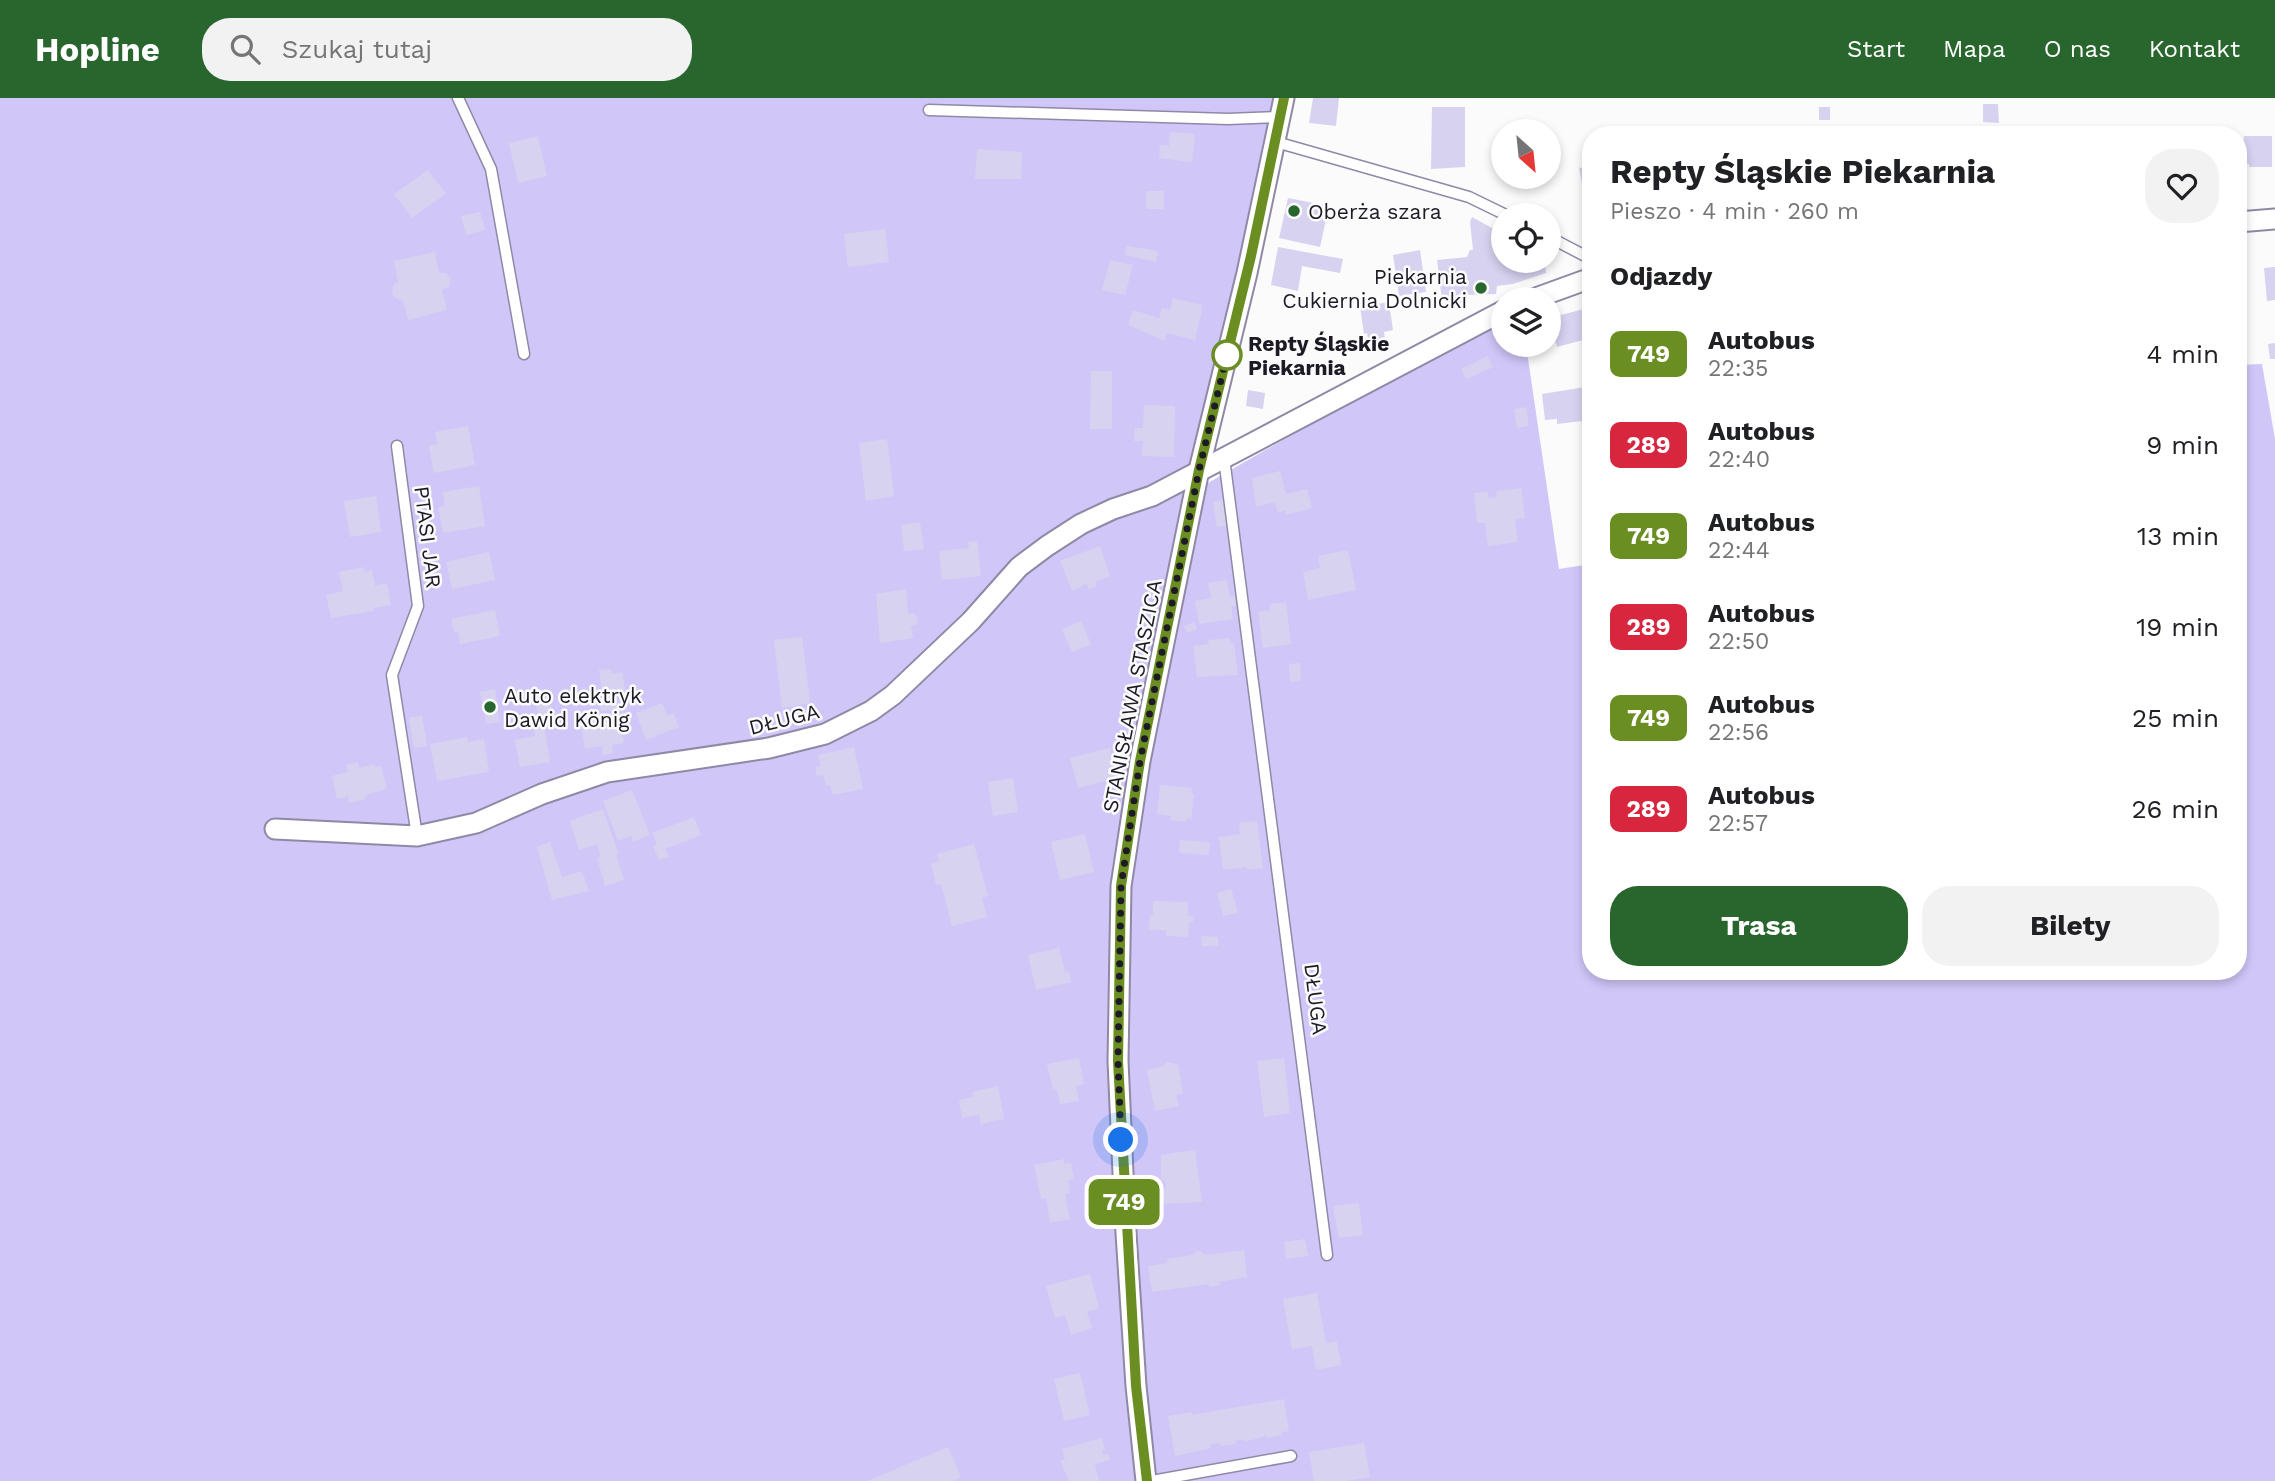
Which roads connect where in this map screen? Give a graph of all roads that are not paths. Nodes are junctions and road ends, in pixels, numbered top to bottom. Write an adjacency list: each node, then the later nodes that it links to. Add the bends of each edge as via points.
1 (458, 98): 13 (lane, via 491,169)
2 (1282, 107): 3 (lane, via 1228,119); 4 (street, STANISŁAWA STASZICA)
3 (929, 110)
4 (1276, 142): 5 (lane, via 1469,197); 16 (street, STANISŁAWA STASZICA)
5 (1491, 208)
6 (2275, 219): 7 (street)
7 (2247, 221)
8 (1561, 243): 9 (lane)
9 (1582, 254)
10 (1582, 281): 11 (street)
11 (1561, 289)
12 (1491, 318): 15 (street, DŁUGA)
13 (524, 354)
14 (397, 446): 18 (lane, PTASI JAR, via 418,606 392,675)
15 (1224, 458): 16 (street, DŁUGA); 19 (lane, DŁUGA)
16 (1199, 470): 18 (street, DŁUGA, via 1152,496 1063,534 1019,567 971,621 893,695 847,724 795,743 607,772 477,823); 21 (street, STANISŁAWA STASZICA, via 1140,761 1121,886 1118,1061 1136,1386)
17 (275, 829): 18 (street, DŁUGA)
18 (417, 836)
19 (1326, 1255)
20 (1291, 1456): 21 (lane)
21 (1149, 1481)

